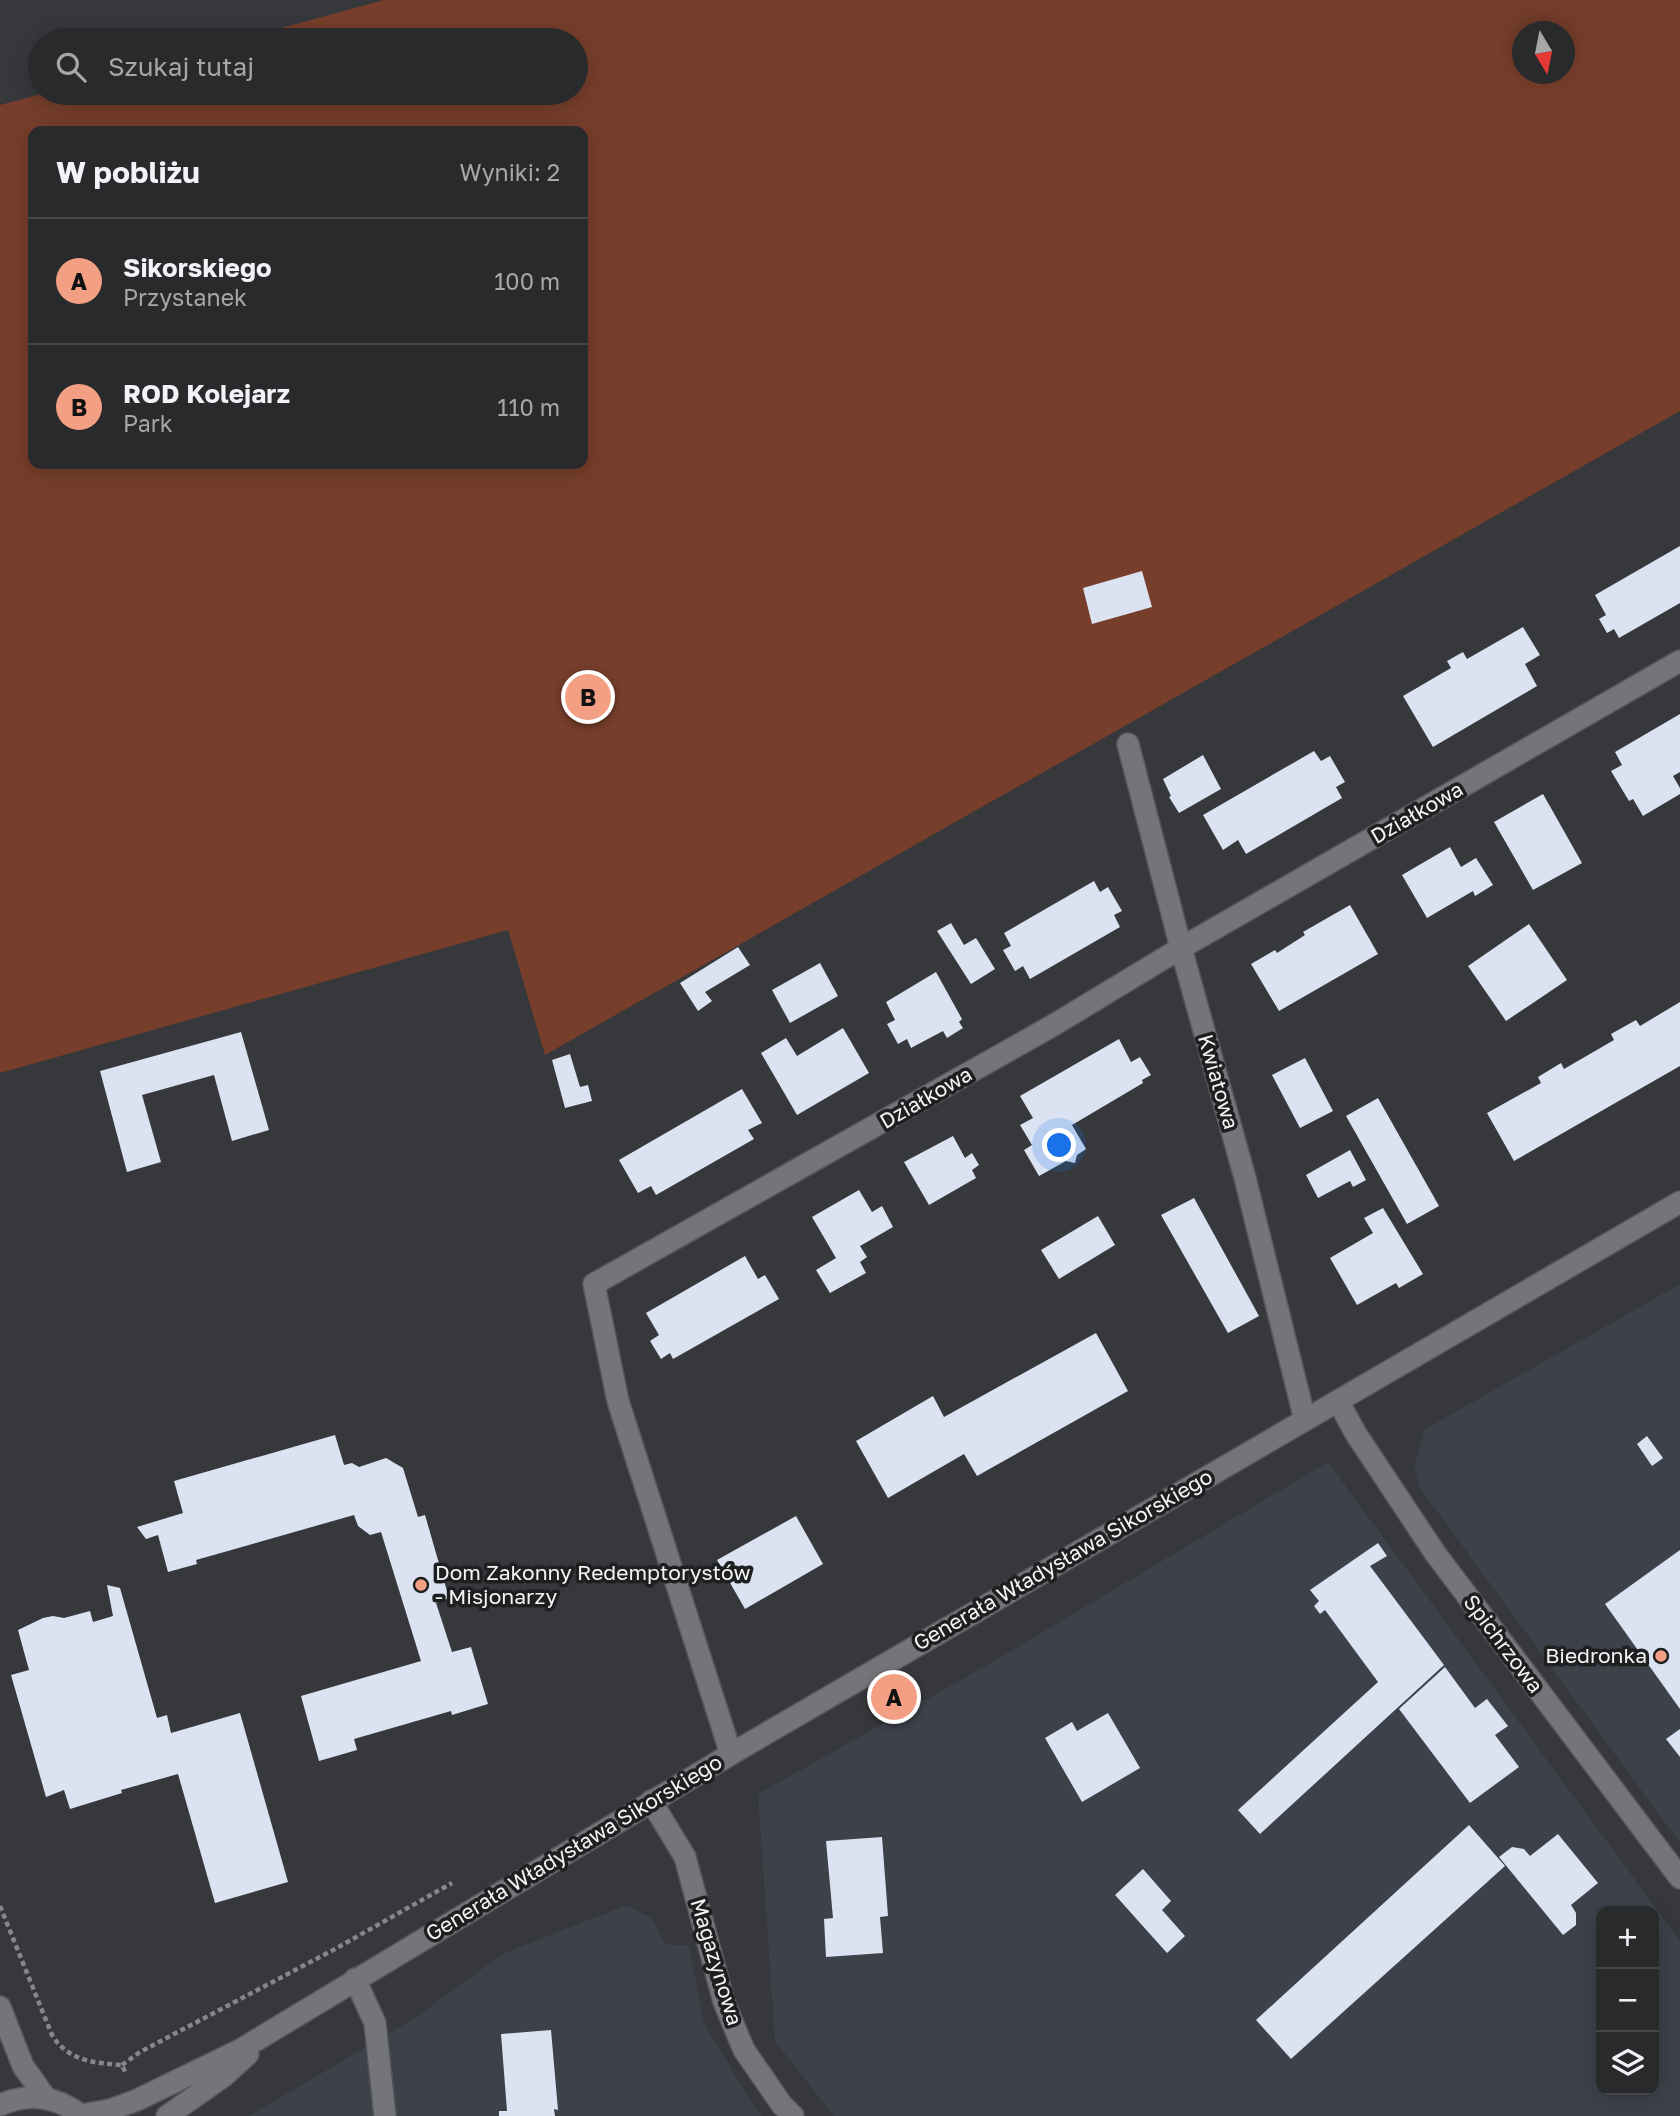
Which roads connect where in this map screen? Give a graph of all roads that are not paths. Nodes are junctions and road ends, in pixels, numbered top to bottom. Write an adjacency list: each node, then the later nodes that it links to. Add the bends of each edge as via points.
1 (1680, 661): 3 (street, Działkowa)
2 (1128, 744): 3 (street, Kwiatowa)
3 (1181, 948): 6 (street, Kwiatowa); 7 (street, Działkowa, via 1040,1033 594,1284 618,1401)
4 (1680, 1202): 5 (street, Generała Władysława Sikorskiego)
5 (1338, 1401): 6 (street, Generała Władysława Sikorskiego); 9 (street, Spichrzowa, via 1435,1553)
6 (1305, 1420): 7 (street, Generała Władysława Sikorskiego)
7 (731, 1754): 8 (street, Generała Władysława Sikorskiego)
8 (652, 1801): 10 (street, Generała Władysława Sikorskiego); 18 (street, Magazynowa, via 685,1857 724,2002 744,2050)
9 (1680, 1878)
10 (355, 1979): 12 (street, Generała Władysława Sikorskiego); 17 (street, via 375,2023)
11 (0, 2007): 13 (street, via 23,2066)
12 (270, 2033): 15 (street, Generała Władysława Sikorskiego, via 137,2100); 16 (street, Generała Władysława Sikorskiego, via 224,2076)
13 (45, 2097): 14 (street, via 12,2099); 15 (street)
14 (0, 2105)
15 (81, 2115)
16 (167, 2116)
17 (385, 2116)
18 (793, 2116)

